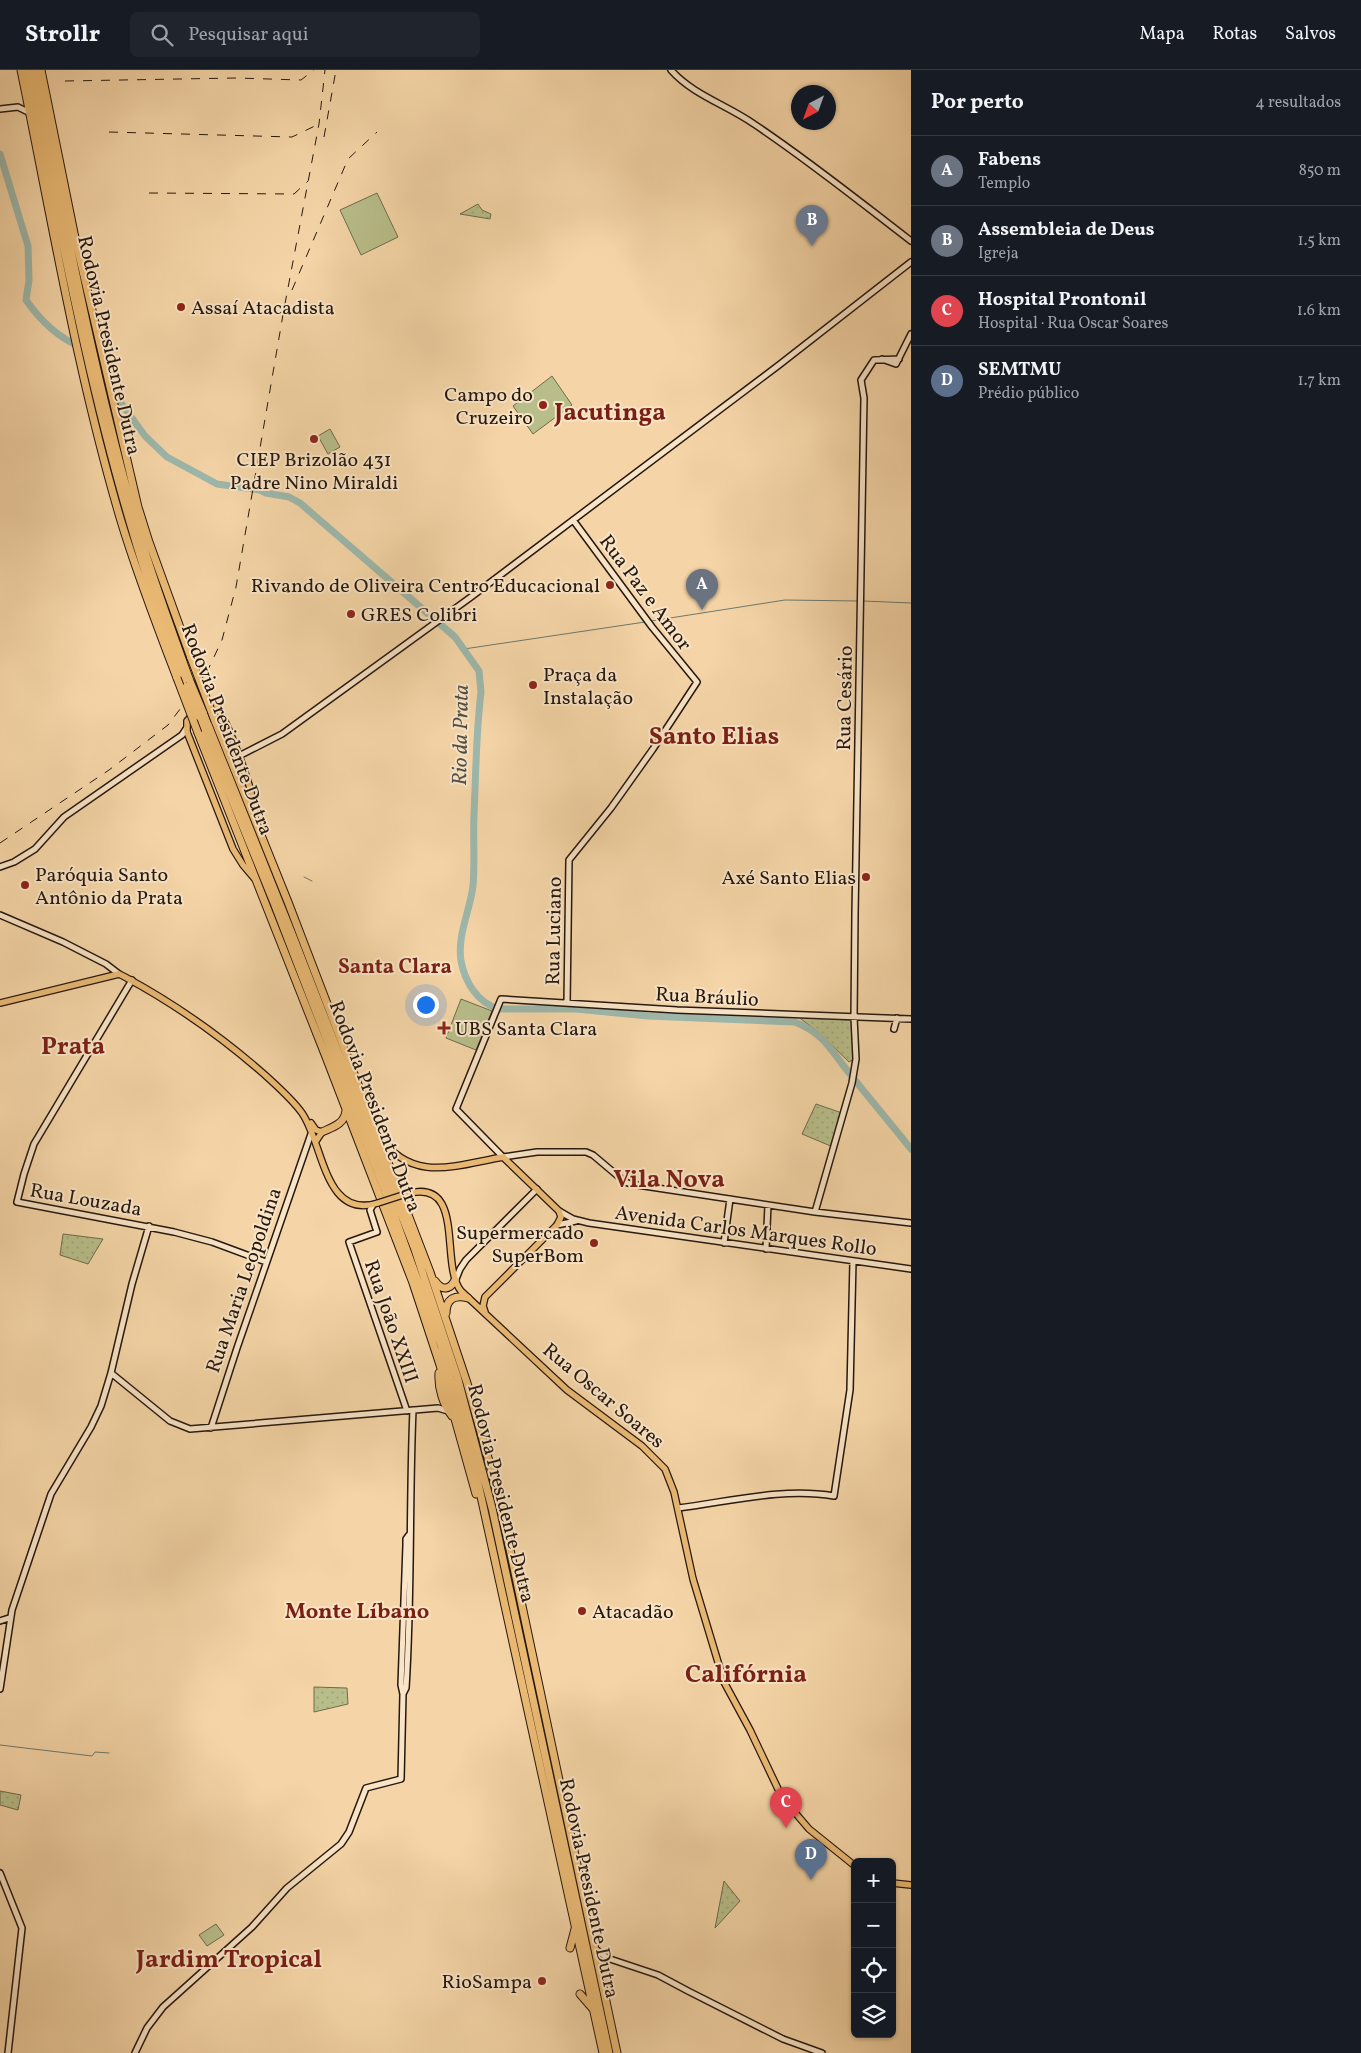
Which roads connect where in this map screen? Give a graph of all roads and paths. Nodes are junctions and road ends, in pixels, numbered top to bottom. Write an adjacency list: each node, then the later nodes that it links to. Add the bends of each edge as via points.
1 (21, 70): 6 (highway)
2 (27, 70): 13 (highway, Rodovia Presidente Dutra)
3 (34, 70): 13 (highway, Rodovia Presidente Dutra)
4 (41, 70): 18 (highway, bridge, via 99,344 145,529)
5 (671, 70): 10 (street, via 692,89 745,118 782,144)
6 (26, 96): 7 (street); 9 (highway)
7 (18, 107): 8 (street); 9 (street)
8 (0, 109)
9 (30, 113): 21 (highway, bridge, via 73,326 121,521 176,678)
10 (911, 241)
11 (911, 262): 14 (street)
12 (911, 334): 27 (street, Rua Cesário, via 898,362 873,361 861,380 864,398)
13 (87, 337): 15 (highway, Rodovia Presidente Dutra, bridge, via 136,523)
14 (572, 520): 17 (street, via 282,734); 19 (street, Rua Paz e Amor, via 697,682 611,808)
15 (200, 714): 70 (highway, Rodovia Presidente Dutra, via 430,1310 471,1452); 88 (highway, Rodovia Presidente Dutra, via 292,934 414,1247 457,1376 492,1508)
16 (185, 736): 17 (main road, via 186,722 192,715 214,705 225,722); 20 (street, via 64,817 35,850); 21 (main road, via 233,849)
17 (238, 756): 18 (main road, via 251,790)
18 (255, 823): 33 (highway)
19 (569, 860): 26 (street, Rua Luciano)
20 (0, 867)
21 (256, 879): 32 (highway)
22 (0, 916): 23 (street, via 63,942)
23 (119, 974): 24 (main road, Rua Oscar Soares); 25 (main road)
24 (132, 980): 31 (main road, Rua Oscar Soares, via 168,1002 254,1066); 48 (street, Rua Louzada, via 34,1144 17,1202)
25 (0, 1003)
26 (567, 1003): 27 (street, Rua Bráulio); 38 (street, Rua Bráulio, via 500,1001 459,1098 456,1110)
27 (854, 1017): 28 (street, Rua Bráulio); 44 (street, Rua Cesário, via 854,1074)
28 (897, 1018): 29 (street, Rua Bráulio); 30 (street)
29 (911, 1019)
30 (894, 1030)
31 (293, 1102): 34 (main road, Rua Oscar Soares); 35 (main road, Rua Oscar Soares, via 304,1111 315,1129)
32 (346, 1110): 35 (highway, via 342,1122); 60 (highway, via 407,1266)
33 (372, 1124): 38 (main road, via 392,1151 424,1168 436,1169); 54 (highway)
34 (312, 1131): 36 (main road, Rua Oscar Soares); 37 (street, Rua Maria Leopoldina)
35 (322, 1132): 36 (main road)
36 (316, 1141): 37 (street); 41 (main road, Rua Oscar Soares, via 336,1194 352,1205)
37 (309, 1143): 52 (street, Rua Maria Leopoldina)
38 (503, 1157): 39 (main road); 40 (street, via 537,1152 588,1152 629,1184)
39 (536, 1189): 43 (main road); 55 (street, via 463,1264)
40 (730, 1199): 42 (street); 49 (street)
41 (375, 1204): 55 (main road, Rua Oscar Soares, bridge, via 418,1191 437,1197 446,1216); 65 (street, Rua João XXIII, via 370,1210 377,1232 349,1242)
42 (768, 1205): 44 (street); 50 (street)
43 (559, 1211): 45 (street, Avenida Carlos Marques Rollo); 47 (main road, via 561,1218)
44 (815, 1212): 46 (street)
45 (576, 1221): 47 (street, Avenida Carlos Marques Rollo); 49 (street, Avenida Carlos Marques Rollo)
46 (911, 1223)
47 (557, 1225): 57 (main road)
48 (149, 1226): 52 (street, Rua Louzada, via 212,1242); 61 (street)
49 (724, 1243): 50 (street, Avenida Carlos Marques Rollo)
50 (766, 1250): 51 (street, Avenida Carlos Marques Rollo)
51 (853, 1261): 53 (street, Avenida Carlos Marques Rollo); 69 (street, via 850,1390 834,1496 767,1496)
52 (266, 1262): 68 (street, Rua Maria Leopoldina)
53 (911, 1269)
54 (430, 1272): 55 (highway, via 442,1288 450,1287); 59 (highway)
55 (455, 1280): 56 (main road, Rua Oscar Soares)
56 (468, 1298): 57 (main road); 58 (main road, Rua Oscar Soares); 59 (highway, via 452,1298 447,1306)
57 (485, 1298): 58 (main road, via 482,1306)
58 (485, 1313): 69 (main road, Rua Oscar Soares, via 572,1394 657,1460 671,1482)
59 (447, 1321): 79 (highway, via 492,1472)
60 (440, 1365): 62 (highway); 67 (highway)
61 (111, 1373): 68 (street, via 178,1425 190,1429); 71 (street, via 96,1417 48,1502)
62 (444, 1402): 63 (street); 66 (highway)
63 (438, 1408): 64 (street); 66 (street)
64 (413, 1410): 65 (street); 86 (street, via 401,1685 401,1779 366,1788 341,1844 287,1888 252,1927 163,2007 147,2028)
65 (407, 1411): 68 (street)
66 (449, 1412): 67 (highway)
67 (457, 1424): 70 (highway)
68 (211, 1428)
69 (678, 1508): 74 (main road, Rua Oscar Soares, via 693,1579 724,1682 786,1802 809,1828)
70 (492, 1544): 78 (highway, Rodovia Presidente Dutra)
71 (9, 1618): 72 (street); 73 (street)
72 (0, 1621)
73 (0, 1689)
74 (851, 1863)
75 (0, 1873): 85 (street, via 22,1928)
76 (896, 1883): 77 (main road)
77 (911, 1885)
78 (576, 1927): 80 (highway); 84 (highway, Rodovia Presidente Dutra)
79 (594, 1947): 81 (street); 82 (highway)
80 (570, 1948)
81 (607, 1958): 82 (street, via 602,1963); 90 (street, via 658,1974 783,2039)
82 (601, 1975): 89 (highway)
83 (580, 1994): 84 (highway)
84 (594, 2010): 87 (highway, Rodovia Presidente Dutra)
85 (8, 2053)
86 (135, 2053)
87 (603, 2053)
88 (609, 2053)
89 (618, 2053)
90 (822, 2053)

